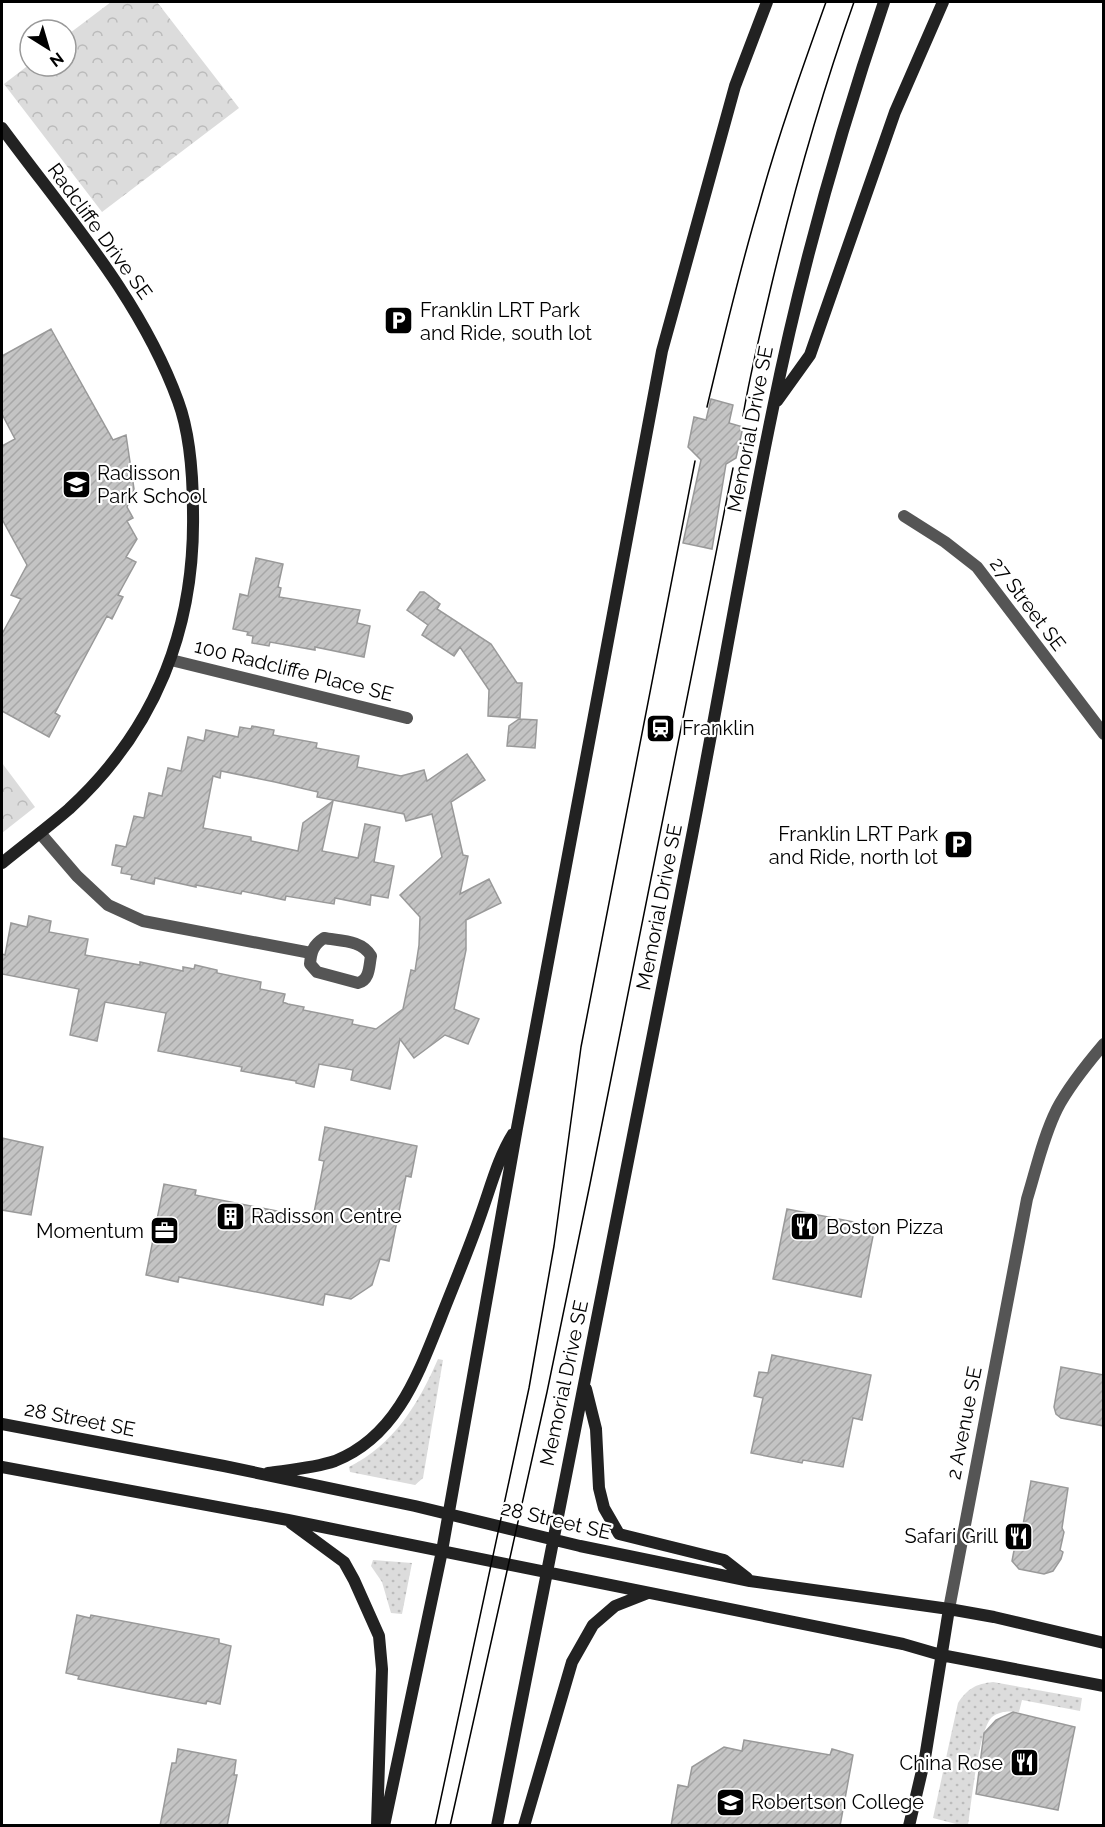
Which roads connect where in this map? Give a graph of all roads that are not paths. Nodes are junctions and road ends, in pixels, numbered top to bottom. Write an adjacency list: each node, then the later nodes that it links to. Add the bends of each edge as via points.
1 (767, 2): 14 (main road, via 735,86 662,351)
2 (884, 2): 5 (main road, Memorial Drive SE, via 849,105 808,255)
3 (943, 2): 5 (main road, via 895,111 810,355)
4 (2, 128): 7 (main road, Radcliffe Drive SE, via 122,290 179,403 191,465 194,526 185,608)
5 (773, 406): 15 (main road, Memorial Drive SE)
6 (904, 516): 9 (street, 27 Street SE, via 976,567)
7 (171, 660): 8 (street, 100 Radcliffe Place SE); 10 (main road, Radcliffe Drive SE, via 121,750 70,808)
8 (407, 718)
9 (1104, 734)
10 (40, 833): 11 (main road, Radcliffe Drive SE); 12 (street, via 108,905 142,921)
11 (2, 863)
12 (311, 953): 12 (street, via 310,964 317,972 358,983 366,978 371,956 362,945 324,938)
13 (1104, 1044): 26 (street, 2 Avenue SE, via 1082,1069 1057,1110 1042,1147 1028,1199)
14 (517, 1128): 18 (main road, via 503,1150 422,1368 399,1409 368,1441 334,1461); 19 (main road)
15 (585, 1384): 21 (main road, Memorial Drive SE); 24 (main road, via 596,1429 599,1488 604,1508 619,1534 724,1560)
16 (2, 1424): 18 (main road, 28 Street SE)
17 (2, 1467): 20 (main road)
18 (260, 1475): 19 (main road, 28 Street SE)
19 (448, 1514): 21 (main road, 28 Street SE); 22 (main road)
20 (288, 1520): 22 (main road); 30 (main road, via 344,1562 379,1636 382,1669)
21 (552, 1539): 23 (main road, Memorial Drive SE); 24 (main road, 28 Street SE)
22 (442, 1551): 23 (main road); 31 (main road)
23 (546, 1571): 25 (main road); 32 (main road, Memorial Drive SE)
24 (750, 1581): 26 (main road, 28 Street SE)
25 (649, 1592): 28 (main road); 33 (main road, via 615,1606 593,1625 572,1662)
26 (949, 1609): 27 (main road, 28 Street SE); 28 (main road, 2 Avenue SE)
27 (1104, 1643)
28 (941, 1655): 29 (main road); 34 (main road, 2 Avenue SE, via 926,1758)
29 (1104, 1686)
30 (376, 1826)
31 (384, 1826)
32 (497, 1826)
33 (525, 1826)
34 (909, 1826)

